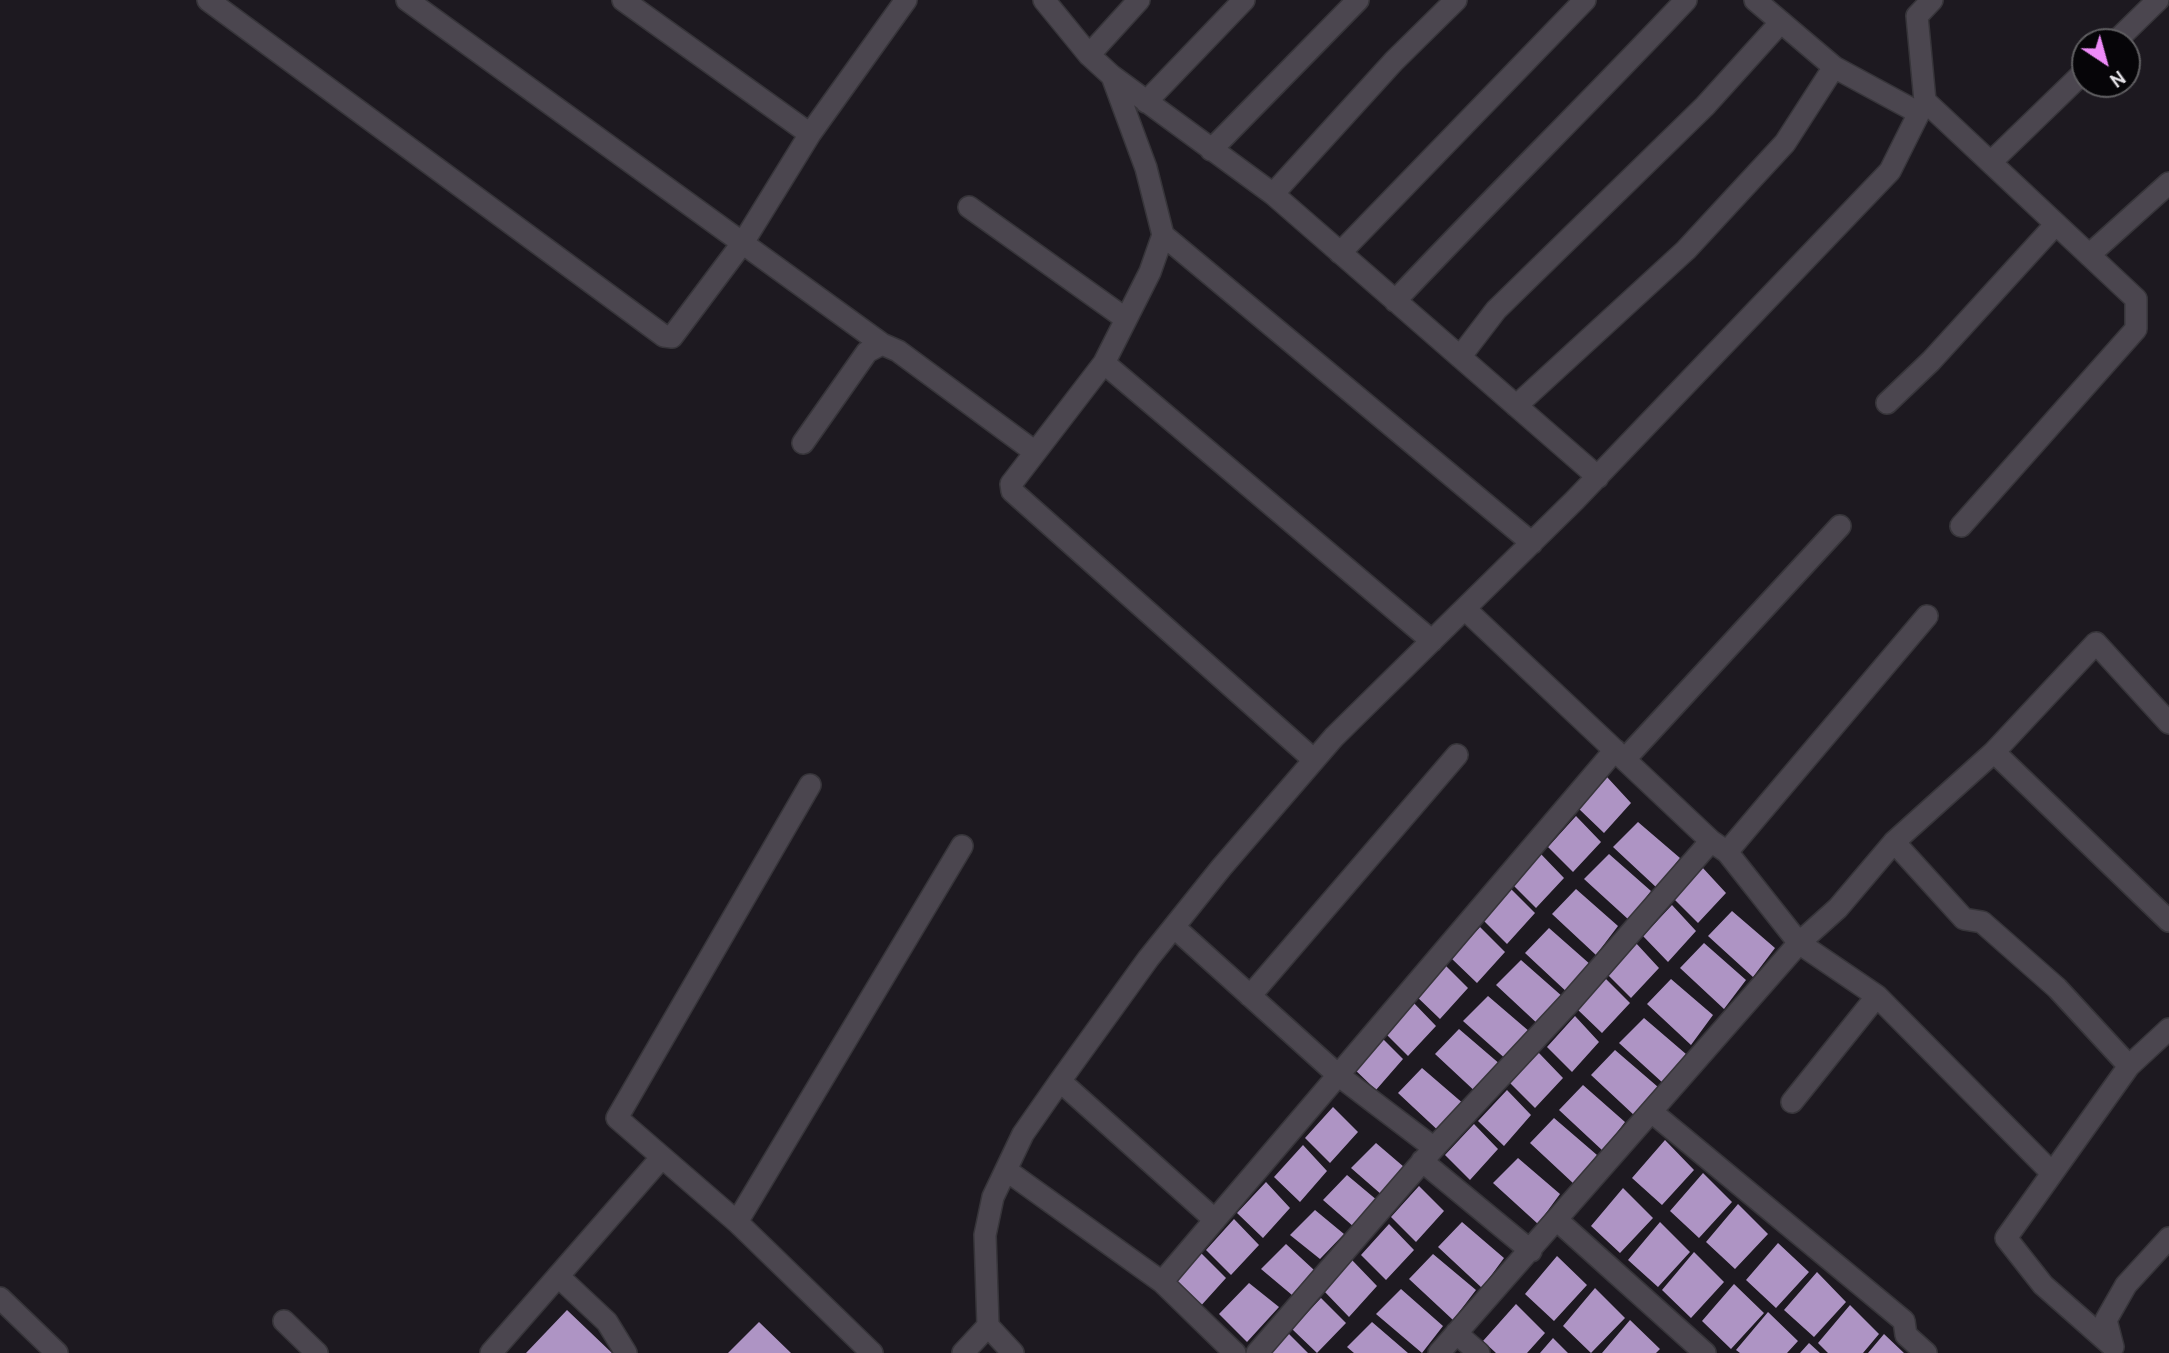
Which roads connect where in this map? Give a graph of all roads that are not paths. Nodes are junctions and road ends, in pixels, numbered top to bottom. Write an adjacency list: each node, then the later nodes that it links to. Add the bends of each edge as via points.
1 (208, 0): 31 (street, via 664,336 678,333)
2 (407, 0): 31 (street)
3 (623, 0): 23 (street)
4 (906, 0): 23 (street)
5 (1044, 0): 17 (street)
6 (1139, 0): 17 (street)
7 (1244, 0): 21 (street)
8 (1358, 0): 24 (street)
9 (1455, 0): 27 (street)
10 (1585, 0): 32 (street)
11 (1686, 0): 34 (street)
12 (1755, 0): 15 (street)
13 (2158, 0): 16 (street)
14 (1926, 2): 22 (street, via 1917,16)
15 (1781, 22): 18 (street); 37 (street, via 1705,106 1496,310)
16 (2129, 28)
17 (1089, 55): 19 (street)
18 (1834, 67): 22 (street); 40 (street, via 1786,143 1685,250)
19 (1112, 76): 21 (street); 30 (street, via 1146,168)
20 (2071, 85): 25 (street)
21 (1146, 102): 24 (street)
22 (1922, 107): 25 (street); 43 (street, via 1890,171)
23 (810, 134): 31 (street)
24 (1211, 150): 27 (street)
25 (1991, 162): 29 (street)
26 (2169, 183): 33 (street)
27 (1273, 194): 32 (street)
28 (969, 207): 35 (street)
29 (2056, 224): 33 (street); 39 (street, via 1931,361)
30 (1163, 235): 35 (street); 46 (street)
31 (744, 242): 36 (street)
32 (1340, 253): 34 (street)
33 (2090, 255): 45 (street, via 2136,299 2136,329)
34 (1395, 301): 37 (street)
35 (1126, 319): 38 (street)
36 (882, 344): 41 (street, via 867,352); 42 (street, via 898,351)
37 (1460, 357): 40 (street)
38 (1104, 363): 42 (street); 49 (street)
39 (1887, 402)
40 (1516, 406): 43 (street)
41 (803, 443)
42 (1035, 452): 54 (street, via 1011,484 1012,491)
43 (1598, 477): 46 (street)
44 (1840, 526): 53 (street)
45 (1961, 526)
46 (1532, 543): 47 (street)
47 (1465, 608): 49 (street); 53 (street)
48 (1927, 617): 58 (street)
49 (1432, 641): 54 (street)
50 (2169, 723): 51 (street, via 2096,643)
51 (1994, 752): 56 (street); 59 (street)
52 (1457, 755): 62 (street)
53 (1620, 755): 58 (street); 66 (street)
54 (1314, 760): 60 (street)
55 (810, 785): 71 (street, via 617,1118)
56 (1894, 842): 61 (street, via 1838,908); 65 (street, via 1964,919 1982,922 2057,988)
57 (962, 846): 76 (street)
58 (1719, 846): 61 (street); 70 (street)
59 (2169, 921)
60 (1174, 927): 62 (street); 67 (street)
61 (1799, 943): 63 (street); 69 (street)
62 (1250, 996): 66 (street)
63 (1877, 996): 68 (street); 73 (street)
64 (2169, 1029): 65 (street)
65 (2129, 1066): 73 (street)
66 (1338, 1075): 70 (street); 74 (street)
67 (1060, 1081): 72 (street, via 1023,1134); 74 (street)
68 (1792, 1102)
69 (1653, 1113): 75 (street); 98 (street, via 1904,1321 1906,1335)
70 (1428, 1155): 78 (street); 94 (street)
71 (662, 1157): 76 (street); 79 (street)
72 (1006, 1170): 80 (street); 83 (street, via 993,1197 985,1236)
73 (2052, 1173): 86 (street, via 2006,1238 2043,1285)
74 (1215, 1220): 80 (street)
75 (1558, 1221): 78 (street); 97 (street)
76 (737, 1222): 90 (street)
77 (2169, 1238): 86 (street, via 2126,1285 2106,1320)
78 (1531, 1251): 84 (street)
79 (558, 1276): 88 (street); 89 (street, via 607,1322)
80 (1162, 1282): 93 (street)
81 (0, 1298): 85 (street)
82 (284, 1321): 87 (street)
83 (988, 1326): 91 (street); 92 (street)
84 (1456, 1333): 95 (street); 96 (street)
85 (42, 1348)
86 (2115, 1349)
87 (317, 1353)
88 (491, 1353)
89 (626, 1353)
90 (872, 1353)
91 (963, 1353)
92 (1013, 1353)
93 (1235, 1353)
94 (1257, 1353)
95 (1439, 1353)
96 (1479, 1353)
97 (1705, 1353)
98 (1926, 1353)

